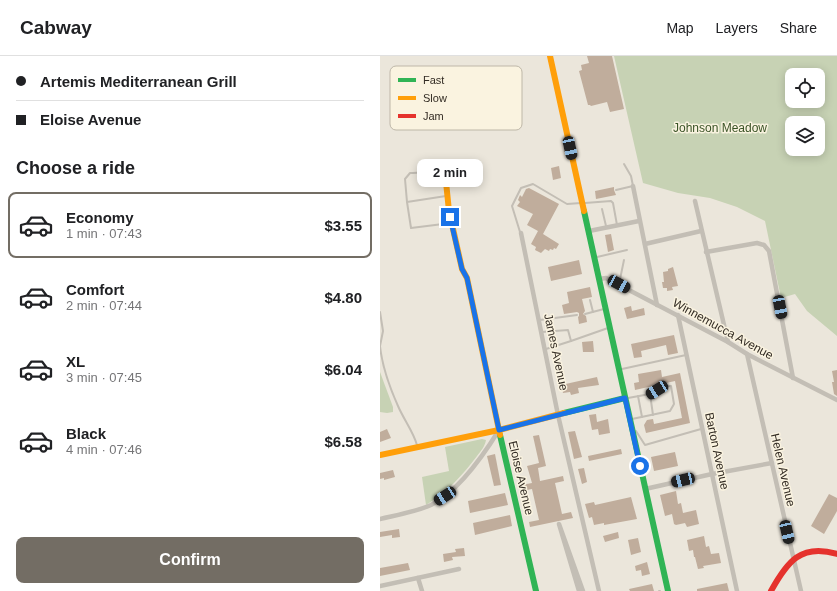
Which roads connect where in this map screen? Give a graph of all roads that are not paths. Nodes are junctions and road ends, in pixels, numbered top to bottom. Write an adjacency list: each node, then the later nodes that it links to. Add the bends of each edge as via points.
1 (550, 56): 9 (main road)
2 (624, 164): 4 (lane)
3 (446, 182): 6 (main road, Eloise Avenue); 8 (lane, via 435,174 410,173 405,178)
4 (633, 186): 5 (lane); 11 (street)
5 (616, 190)
6 (448, 196): 8 (lane); 12 (main road, Eloise Avenue)
7 (695, 201): 15 (street)
8 (407, 202): 12 (lane, via 411,228)
9 (582, 203): 13 (lane, via 611,201); 16 (main road); 17 (lane, via 567,204 533,184 521,188 512,206)
10 (602, 209): 14 (lane)
11 (640, 221): 13 (street); 18 (street)
12 (452, 223): 53 (main road, Eloise Avenue, via 462,269 467,278)
13 (617, 225): 14 (street)
14 (606, 227): 16 (street)
15 (701, 231): 18 (street); 20 (street)
16 (589, 232): 21 (main road)
17 (521, 234): 33 (street, James Avenue)
18 (645, 244): 26 (street)
19 (627, 250): 21 (lane)
20 (706, 252): 37 (street); 43 (street, via 757,243 764,245 768,251)
21 (594, 258): 23 (main road)
22 (624, 260): 24 (lane)
23 (599, 279): 24 (street, Winnemucca Avenue, via 606,278); 27 (main road)
24 (619, 284): 26 (street, Winnemucca Avenue)
25 (590, 300): 29 (lane)
26 (657, 304): 32 (street, Winnemucca Avenue)
27 (605, 308): 29 (lane); 34 (main road)
28 (380, 312): 38 (lane, via 383,331)
29 (594, 312): 30 (lane)
30 (586, 314)
31 (578, 315): 33 (lane)
32 (678, 316): 37 (street, Winnemucca Avenue); 41 (street, Barton Avenue)
33 (539, 320): 35 (street, James Avenue)
34 (610, 328): 36 (lane); 42 (main road)
35 (541, 332): 36 (lane, via 568,330); 39 (street, James Avenue)
36 (571, 341): 39 (lane)
37 (728, 342): 40 (street, Winnemucca Avenue)
38 (380, 346): 54 (lane, via 398,406 414,434)
39 (545, 350): 48 (street, James Avenue)
40 (747, 354): 43 (street, Winnemucca Avenue); 56 (street, Helen Avenue)
41 (687, 355): 42 (lane); 52 (street, Barton Avenue)
42 (619, 369): 46 (main road)
43 (794, 378): 47 (street, Winnemucca Avenue)
44 (650, 394): 45 (lane); 49 (lane); 49 (lane, via 664,386 671,386 674,404 670,412)
45 (638, 396): 46 (lane); 50 (lane)
46 (625, 398): 48 (main road); 51 (main road)
47 (837, 400)
48 (558, 415): 53 (main road); 69 (street, James Avenue)
49 (653, 415): 50 (lane)
50 (642, 417): 51 (lane)
51 (630, 420): 52 (lane, via 645,445); 58 (main road)
52 (702, 429): 57 (street, Barton Avenue)
53 (499, 430): 54 (main road); 59 (street, via 467,474 445,496 421,509); 66 (main road, Eloise Avenue)
54 (418, 447): 55 (main road)
55 (380, 455)
56 (772, 463): 57 (street); 61 (street, Helen Avenue)
57 (712, 474): 58 (street); 71 (street, Barton Avenue)
58 (645, 489): 70 (main road)
59 (380, 519)
60 (837, 554): 61 (main road, via 820,550)
61 (794, 559): 72 (main road, via 783,570); 73 (street, Helen Avenue)
62 (459, 569): 63 (street)
63 (418, 578): 64 (street); 65 (street)
64 (380, 586)
65 (422, 591)
66 (536, 591)
67 (579, 591): 68 (street, via 559,524)
68 (584, 591)
69 (599, 591)
70 (668, 591)
71 (737, 591)
72 (771, 591)
73 (801, 591)

